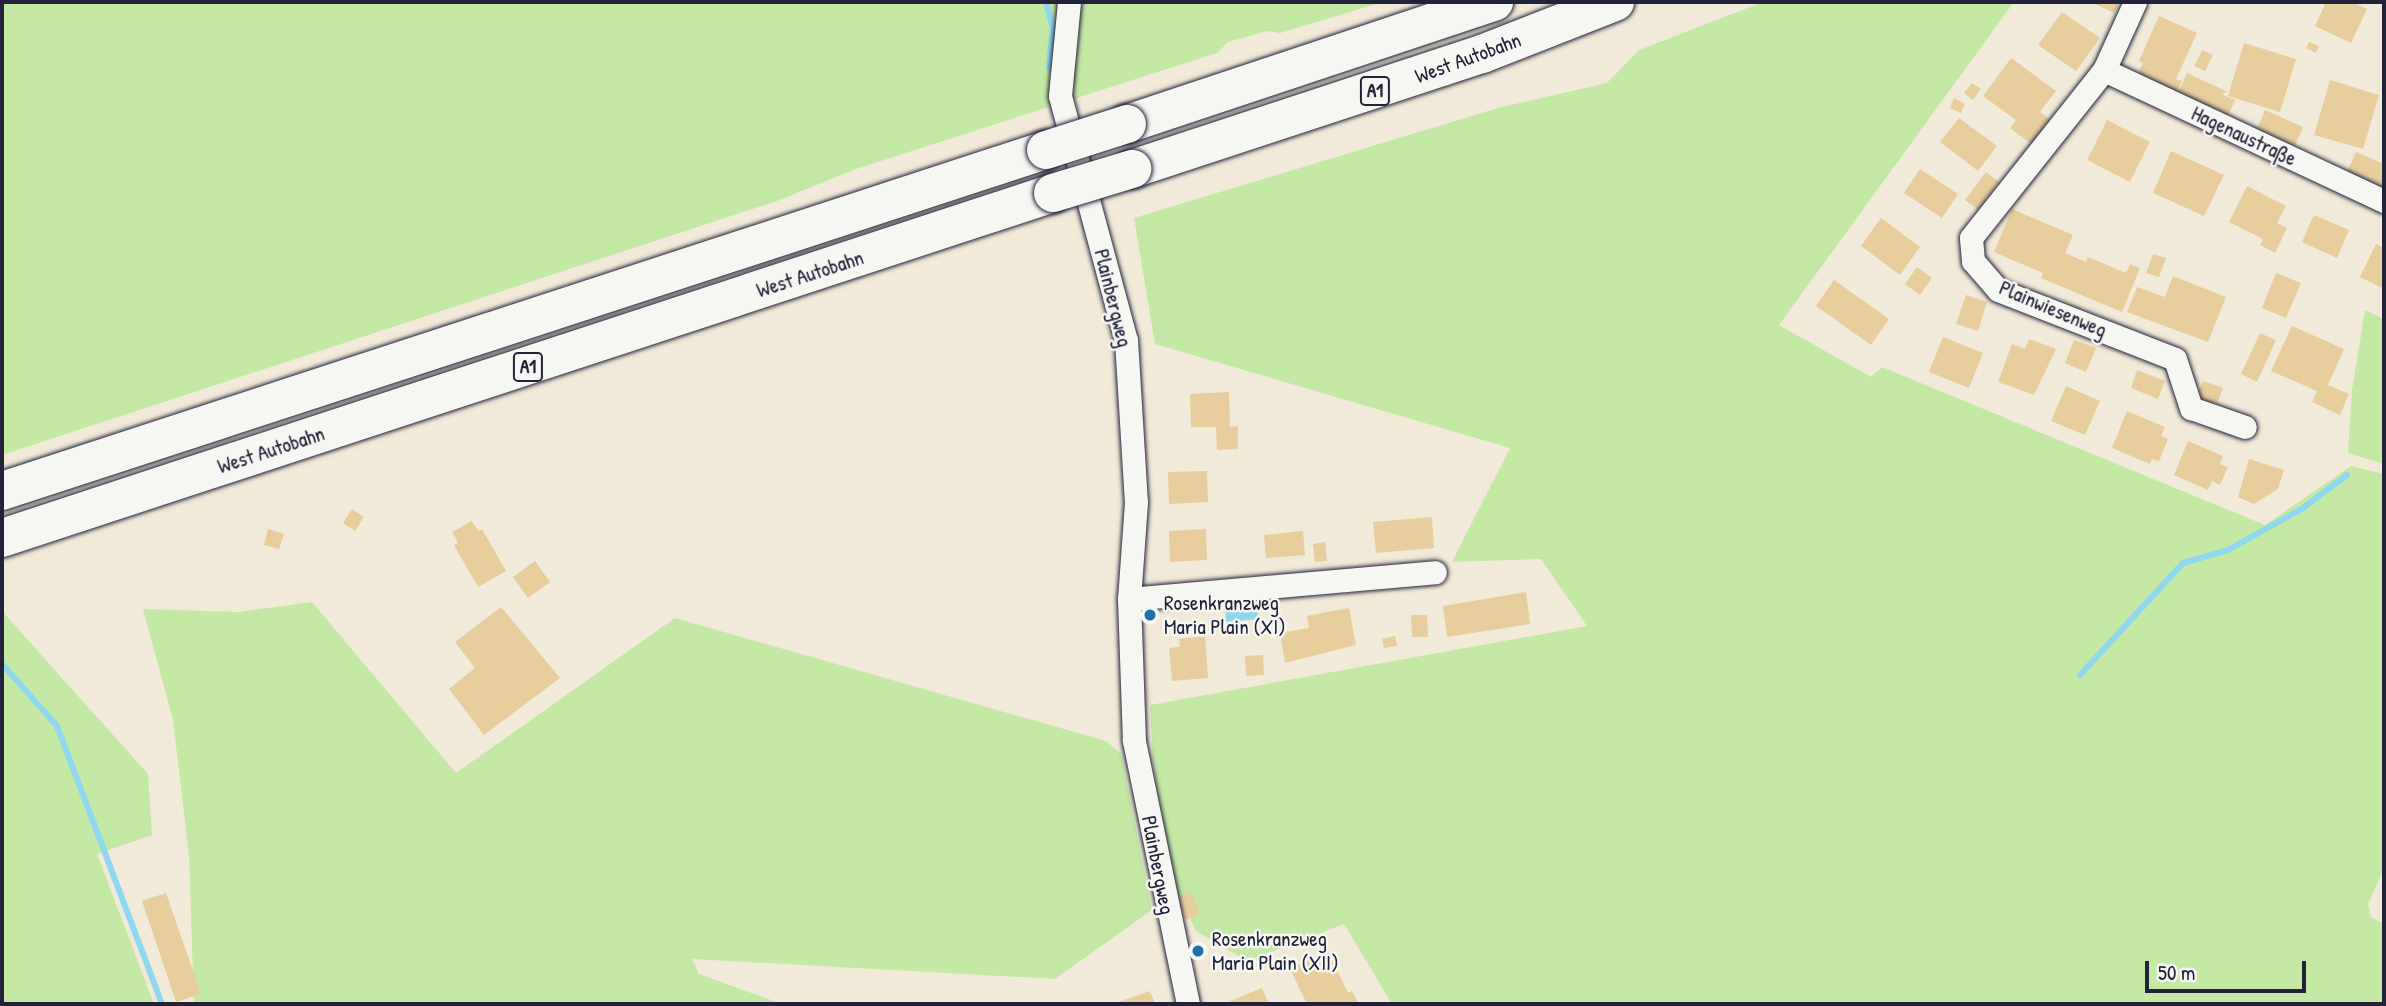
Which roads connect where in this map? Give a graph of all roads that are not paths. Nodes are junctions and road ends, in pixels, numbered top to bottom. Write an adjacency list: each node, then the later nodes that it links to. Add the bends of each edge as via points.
1 (1069, 2): 11 (street, Plainbergweg, via 1060,96 1126,340 1136,502)
2 (1494, 2): 8 (highway, West Autobahn / A1, bridge)
3 (1615, 2): 9 (highway, West Autobahn / A1, bridge, via 1482,54)
4 (2135, 2): 5 (street, Plainwiesenweg)
5 (2104, 70): 6 (street, Hagenaustraße); 7 (street, Plainwiesenweg, via 1970,238 1973,261 1998,290 2175,359 2191,408)
6 (2384, 201)
7 (2245, 427)
8 (2, 491)
9 (2, 538)
10 (1435, 572): 11 (street)
11 (1129, 599): 12 (street, Plainbergweg, via 1134,741)
12 (1188, 1004)

